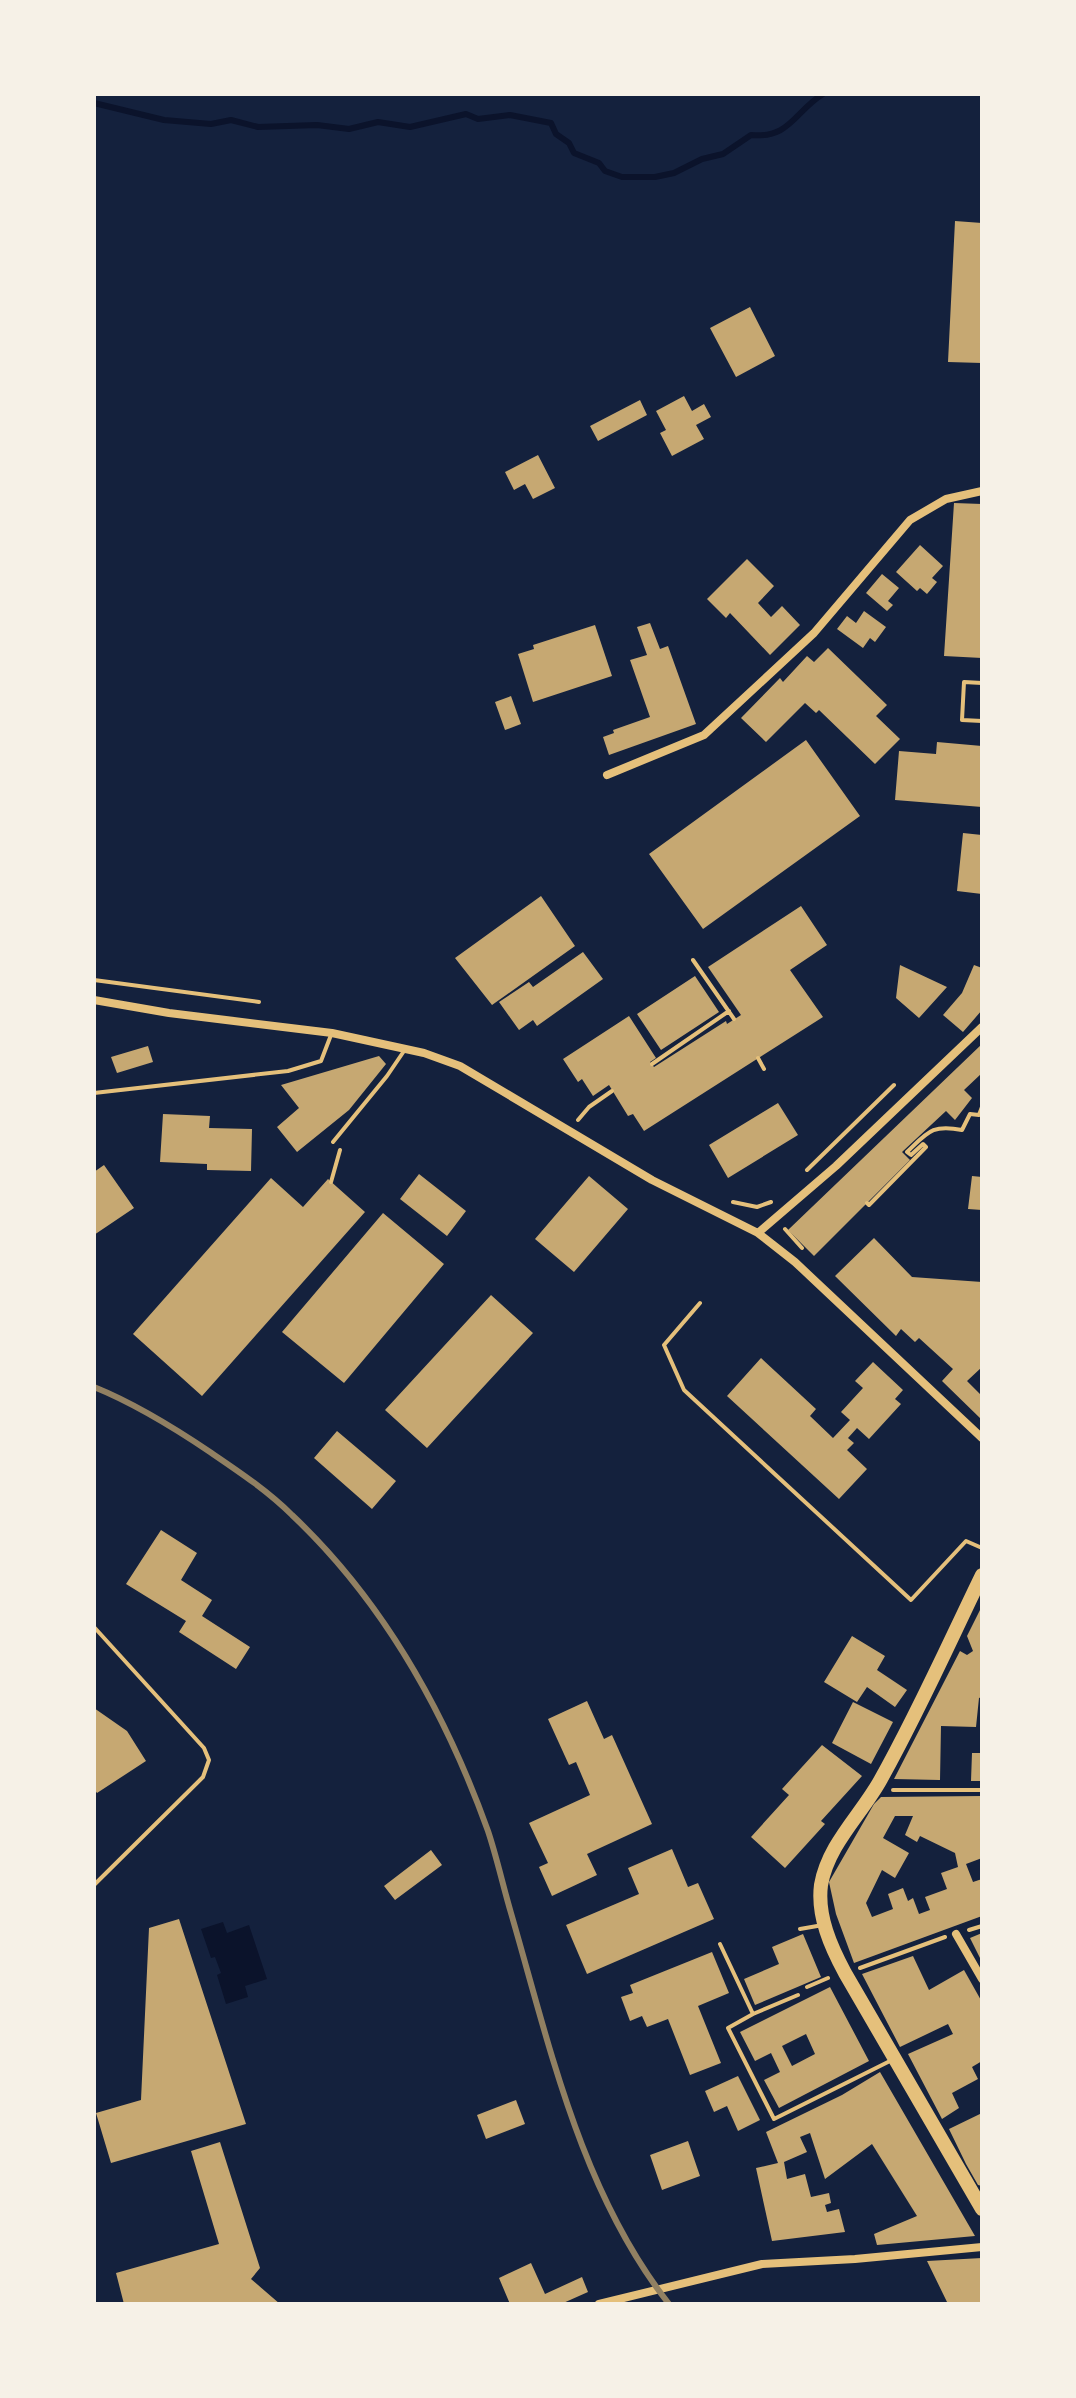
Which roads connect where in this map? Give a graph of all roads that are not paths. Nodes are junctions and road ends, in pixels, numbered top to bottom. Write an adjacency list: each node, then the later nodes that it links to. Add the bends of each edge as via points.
1 (982, 491): 4 (street, via 946,499 910,520 814,633 704,735)
2 (982, 683): 3 (lane, via 964,682 962,720)
3 (982, 721)
4 (607, 775)
5 (94, 1000): 7 (street)
6 (979, 1030): 11 (street)
7 (332, 1033): 8 (street); 9 (lane, via 321,1061 288,1071)
8 (405, 1049): 10 (lane); 11 (street, via 484,1079 652,1180)
9 (94, 1093)
10 (333, 1142)
11 (758, 1233): 12 (street)
12 (982, 1438)
13 (982, 1575): 16 (main road, via 884,1773 825,1869)
14 (94, 1627): 15 (lane, via 204,1748 209,1760 203,1777)
15 (94, 1885)
16 (825, 1925): 17 (lane); 23 (main road, via 841,1966)
17 (800, 1929)
18 (961, 1933): 20 (street)
19 (720, 1944): 22 (lane)
20 (982, 1979)
21 (798, 1995): 22 (lane)
22 (753, 2014): 23 (lane, via 728,2028 774,2119)
23 (894, 2059): 24 (main road)
24 (982, 2209)
25 (982, 2247): 26 (street, via 751,2266)
26 (599, 2304)

